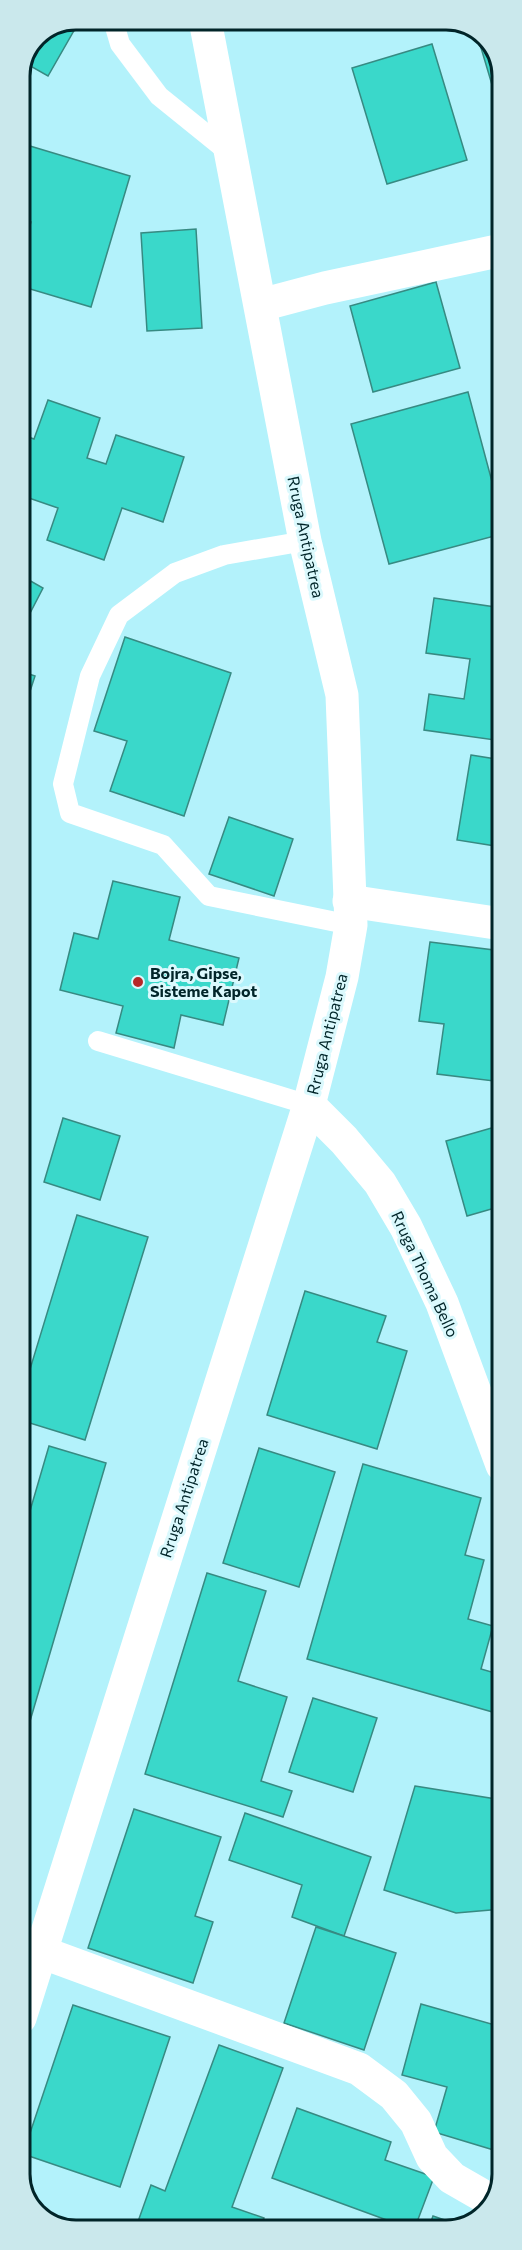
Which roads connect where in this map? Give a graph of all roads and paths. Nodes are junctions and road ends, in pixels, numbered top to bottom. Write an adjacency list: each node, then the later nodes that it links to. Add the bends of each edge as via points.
1 (116, 30): 3 (lane, via 120,44 159,96)
2 (208, 30): 3 (main road, Rruga Antipatrea)
3 (232, 155): 5 (main road, Rruga Antipatrea)
4 (492, 252): 5 (main road)
5 (261, 305): 6 (main road, Rruga Antipatrea)
6 (305, 541): 7 (main road, Rruga Antipatrea, via 342,694); 7 (lane, via 224,555 175,573 118,615 90,676 63,784 70,813 164,846 209,896)
7 (350, 913): 8 (main road); 10 (main road, Rruga Antipatrea, via 342,977)
8 (492, 923)
9 (98, 1041): 10 (lane)
10 (309, 1105): 11 (main road, Rruga Thoma Bello, via 380,1183 406,1227 442,1303); 12 (main road, Rruga Antipatrea)
11 (492, 1438)
12 (40, 1952): 13 (main road, Rruga Antipatrea); 14 (main road, via 359,2068 394,2095 416,2122 432,2157 453,2178)
13 (30, 1985)
14 (486, 2197)

